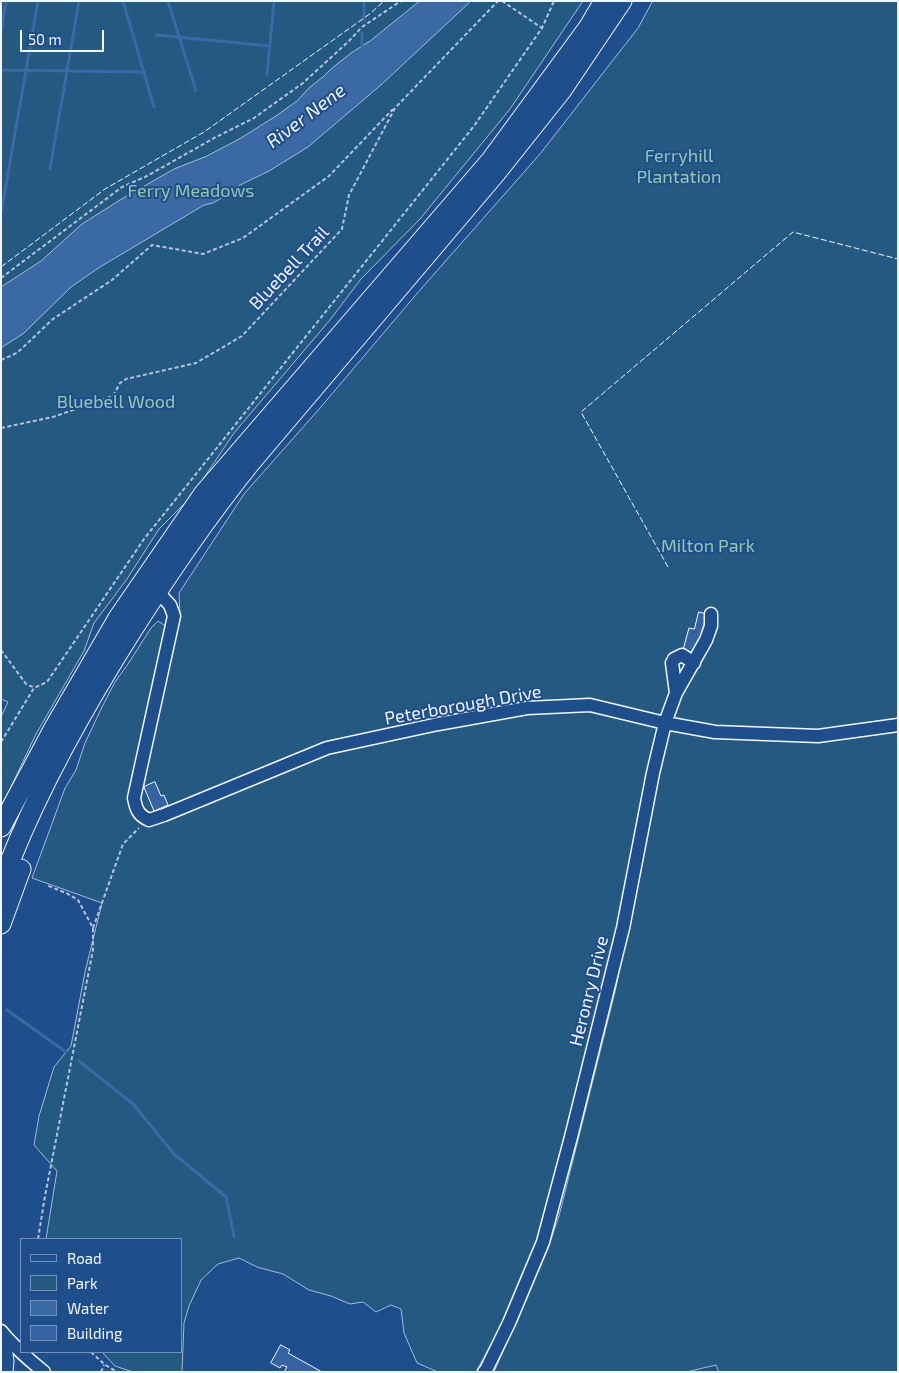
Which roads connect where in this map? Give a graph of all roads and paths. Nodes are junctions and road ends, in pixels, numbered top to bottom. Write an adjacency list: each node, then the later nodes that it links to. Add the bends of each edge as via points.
1 (401, 1): 9 (path, via 362,27 303,83 254,118 122,187)
2 (498, 1): 8 (path, Bluebell Trail)
3 (502, 1): 7 (path)
4 (554, 1): 7 (path)
5 (604, 1): 20 (highway, via 588,28 490,160 204,494 118,618)
6 (622, 1): 12 (highway, via 528,134 252,461 219,502)
7 (542, 28): 16 (path, via 474,126 144,539 48,682)
8 (395, 108): 10 (path, via 329,176 243,238 203,254 152,245 112,280 53,320 18,353); 11 (path, Bluebell Trail, via 349,195 342,229 242,336 196,363 126,378 113,396 54,417)
9 (1, 278)
10 (1, 360)
11 (1, 428)
12 (158, 591): 20 (highway, via 89,701); 22 (street, via 170,605 174,616 134,798 142,816)
13 (711, 614): 15 (street, Heronry Drive, via 711,626)
14 (1, 650): 16 (path, via 26,684)
15 (694, 663): 17 (street, Heronry Drive); 17 (street, via 682,655 674,659)
16 (34, 688): 21 (path)
17 (676, 693): 18 (street, Heronry Drive)
18 (665, 723): 19 (street, Peterborough Drive, via 715,732 818,736); 22 (street, Peterborough Drive, via 590,705 527,708 464,719 328,748); 40 (street, Heronry Drive, via 622,928 543,1242 509,1323)
19 (898, 726)
20 (62, 731): 23 (highway); 24 (highway); 25 (highway); 27 (highway, via 50,794)
21 (1, 742)
22 (149, 820): 28 (path, via 123,844)
23 (1, 827)
24 (1, 841)
25 (1, 885)
26 (46, 886): 28 (path, via 78,900)
27 (1, 924)
28 (93, 928): 29 (path, via 93,950)
29 (38, 1238)
30 (1, 1331): 32 (street)
31 (1, 1341): 36 (highway)
32 (20, 1352)
33 (21, 1353): 37 (street)
34 (92, 1353): 35 (path)
35 (104, 1364): 38 (path); 39 (path)
36 (3, 1372)
37 (44, 1372)
38 (101, 1372)
39 (117, 1372)
40 (484, 1372)

